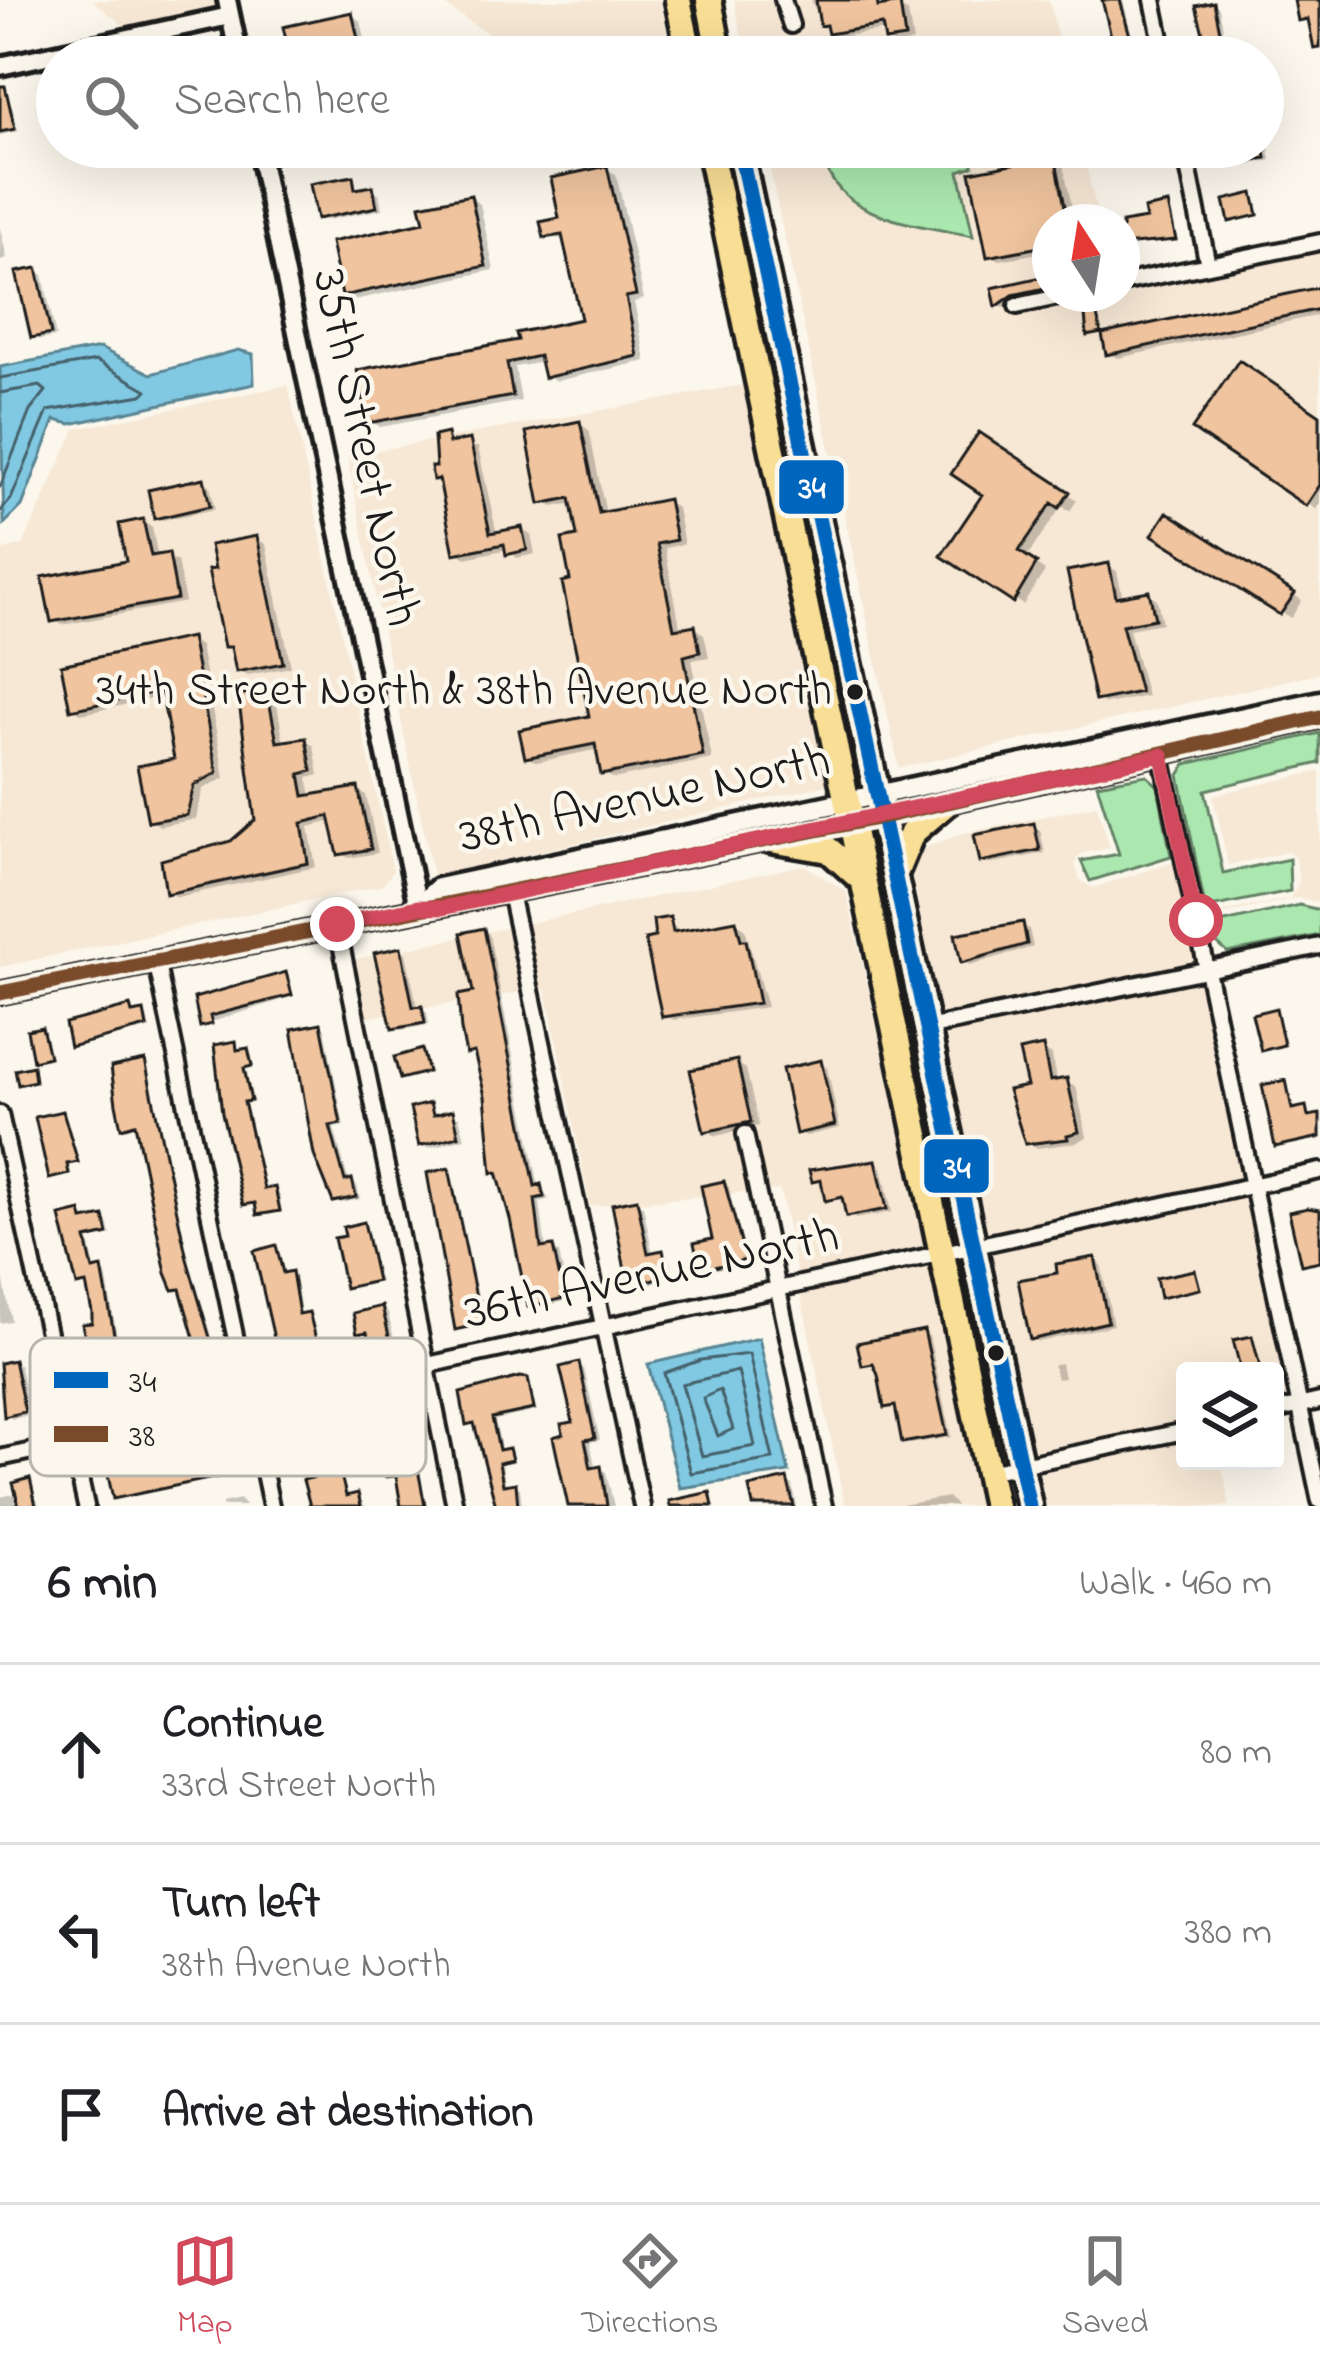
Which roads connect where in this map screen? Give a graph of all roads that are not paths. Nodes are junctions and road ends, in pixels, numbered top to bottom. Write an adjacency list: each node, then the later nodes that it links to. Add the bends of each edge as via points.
1 (678, 0): 8 (highway)
2 (709, 0): 9 (highway)
3 (783, 0): 6 (street)
4 (1153, 0): 10 (street)
5 (229, 8): 7 (street)
6 (791, 26)
7 (118, 36)
8 (686, 36)
9 (716, 36)
10 (1161, 36)
11 (36, 57): 12 (street)
12 (0, 66)
13 (262, 168): 33 (street, 35th Street North)
14 (713, 168): 28 (highway)
15 (743, 168): 27 (highway)
16 (1188, 168): 18 (street)
17 (1320, 242): 18 (street)
18 (1208, 265): 19 (street)
19 (1140, 279)
20 (1032, 303): 21 (street)
21 (1017, 306)
22 (1320, 701): 24 (main road, 38th Avenue North)
23 (1320, 717): 25 (main road, 38th Avenue North)
24 (1157, 734): 25 (street); 27 (main road, 38th Avenue North)
25 (1162, 755): 26 (main road, 38th Avenue North); 37 (street)
26 (948, 802): 27 (main road, 38th Avenue North); 30 (highway, via 912,833)
27 (879, 805): 28 (main road, 38th Avenue North); 30 (highway)
28 (845, 812): 29 (main road, 38th Avenue North); 31 (highway); 33 (main road, 38th Avenue North, via 438,888)
29 (771, 839): 31 (highway, via 830,850); 32 (main road, 38th Avenue North)
30 (895, 877): 39 (highway)
31 (860, 878): 40 (highway)
32 (510, 893): 33 (main road, 38th Avenue North); 49 (street)
33 (418, 907): 34 (main road, 38th Avenue North)
34 (337, 924): 36 (main road, 38th Avenue North); 52 (street)
35 (1320, 946): 37 (street)
36 (156, 960): 38 (main road, 38th Avenue North); 51 (street)
37 (1207, 970): 39 (street); 45 (street)
38 (0, 993)
39 (927, 1028): 42 (highway)
40 (894, 1034): 42 (highway, via 918,1056 934,1106); 47 (highway)
41 (0, 1114): 50 (street)
42 (945, 1115): 46 (highway)
43 (745, 1134): 48 (street)
44 (1320, 1171): 45 (street, 36th Avenue North)
45 (1253, 1185): 46 (street, 36th Avenue North); 56 (street)
46 (973, 1246): 47 (street, 36th Avenue North); 61 (highway)
47 (941, 1253): 48 (street, 36th Avenue North); 62 (highway)
48 (776, 1287): 49 (street, 36th Avenue North); 70 (street)
49 (601, 1327): 53 (street, 36th Avenue North); 69 (street)
50 (50, 1338)
51 (234, 1338)
52 (418, 1338)
53 (426, 1365)
54 (426, 1379): 68 (street)
55 (1320, 1401): 56 (street)
56 (1300, 1406): 57 (street); 65 (street)
57 (1284, 1409)
58 (1176, 1432): 61 (street)
59 (30, 1451): 60 (street, 36th Avenue North)
60 (0, 1458)
61 (1021, 1466): 62 (street); 72 (highway)
62 (988, 1472): 71 (highway)
63 (80, 1476): 66 (street)
64 (264, 1476): 67 (street)
65 (1320, 1502)
66 (86, 1506)
67 (271, 1506)
68 (455, 1506)
69 (642, 1506)
70 (824, 1506)
71 (995, 1506)
72 (1029, 1506)

